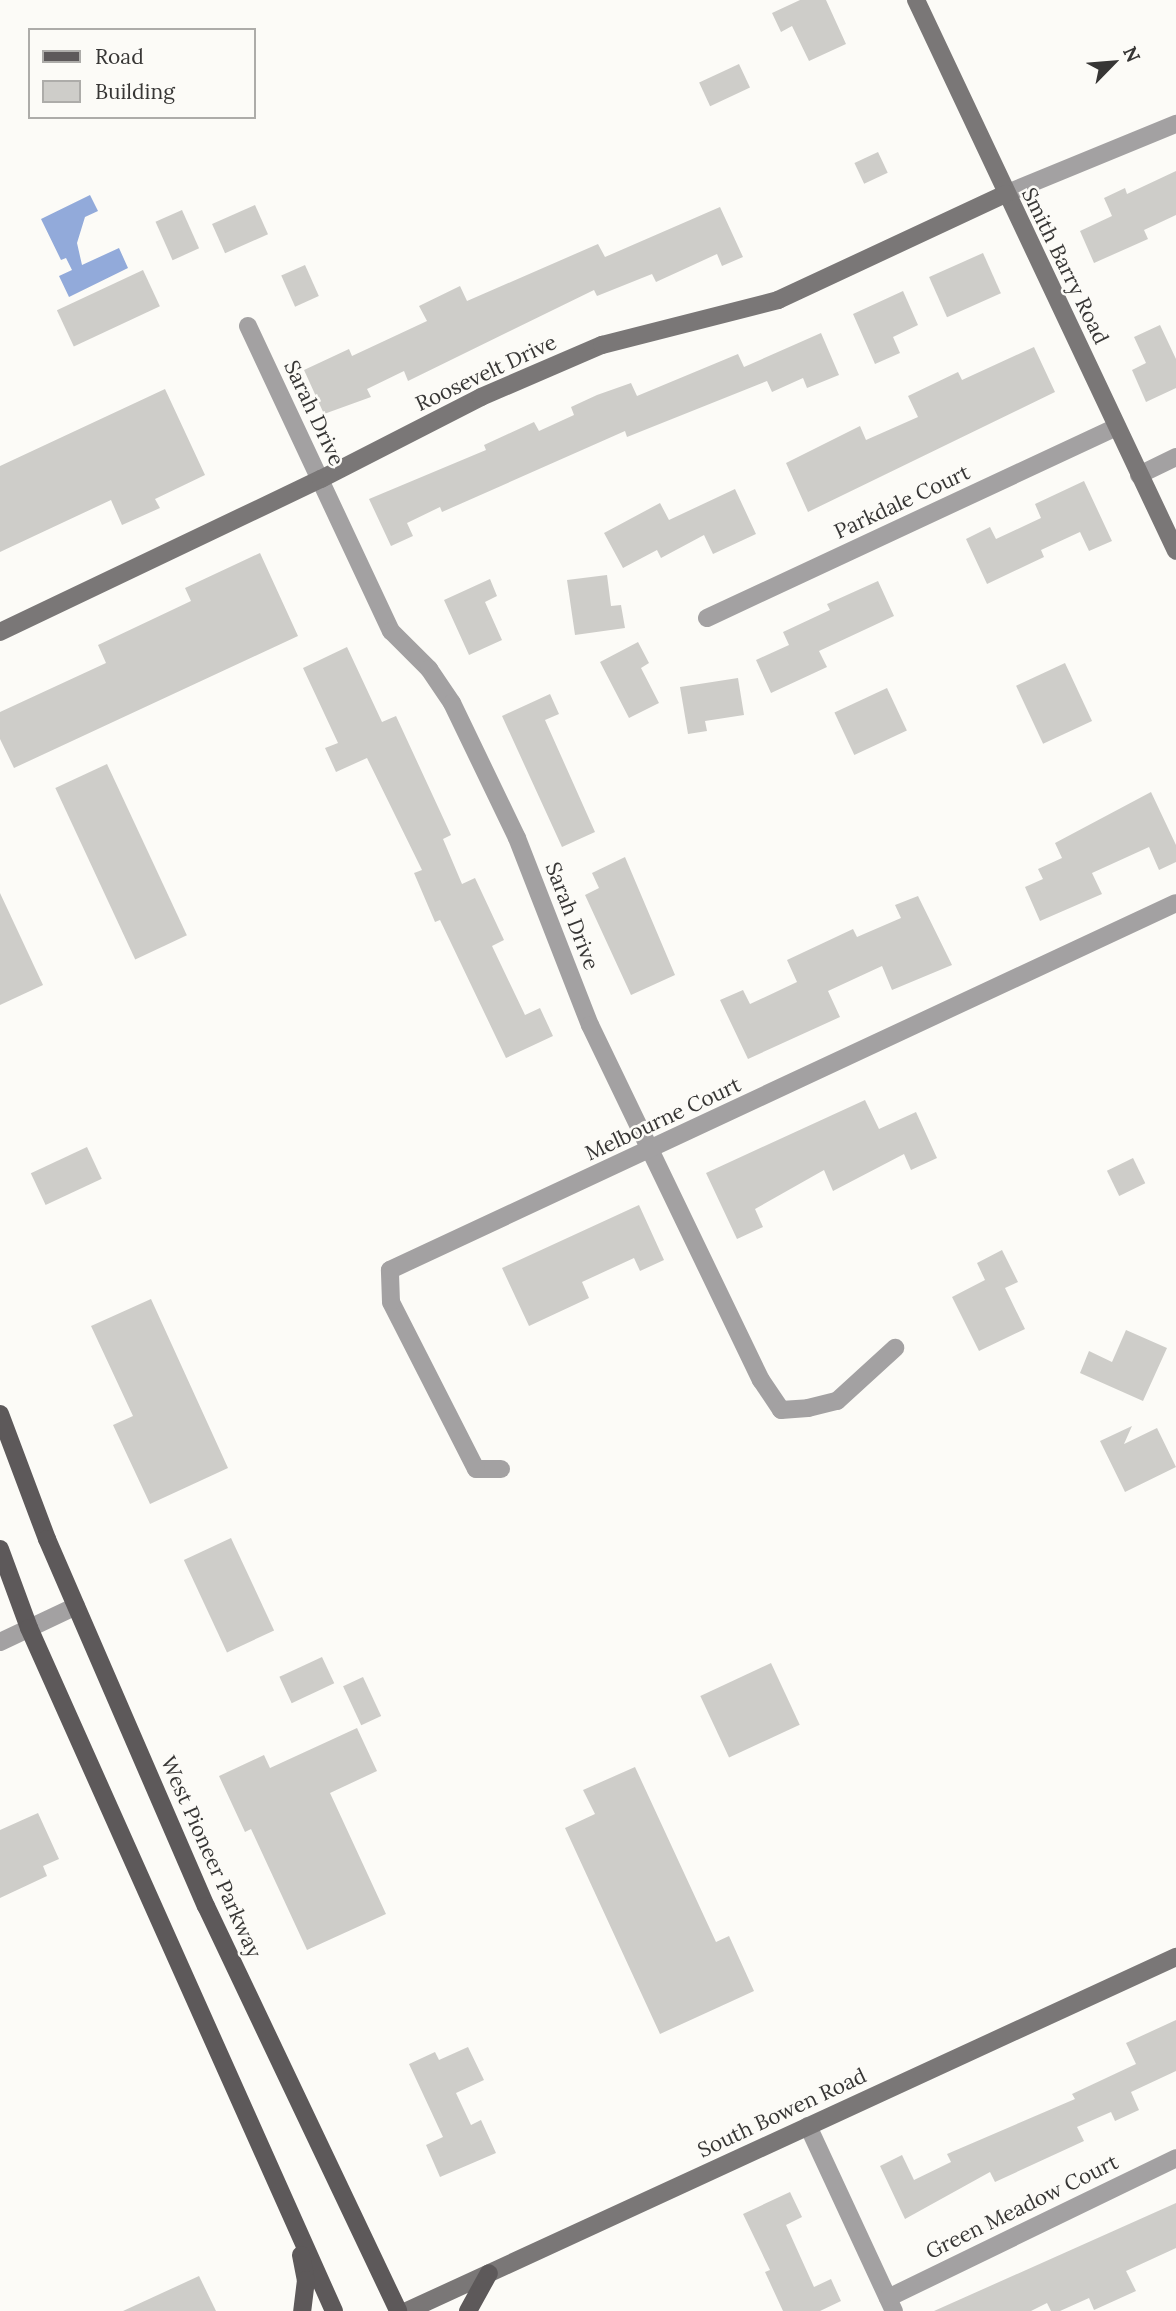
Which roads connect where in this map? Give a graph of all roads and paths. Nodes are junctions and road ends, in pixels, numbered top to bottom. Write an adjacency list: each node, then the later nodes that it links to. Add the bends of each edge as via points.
1 (916, 0): 3 (street, Smith Barry Road)
2 (1176, 124): 3 (street)
3 (1005, 194): 5 (street, Smith Barry Road); 8 (street, Roosevelt Drive, via 778,300 603,345 481,397)
4 (248, 326): 8 (street, Sarah Drive)
5 (1116, 427): 7 (street, Smith Barry Road); 10 (street, Parkdale Court)
6 (1176, 457): 7 (street)
7 (1139, 475): 9 (street, Smith Barry Road)
8 (321, 479): 11 (street, Roosevelt Drive); 13 (street, Sarah Drive, via 391,631 429,669 452,703 517,838 590,1025)
9 (1176, 551)
10 (707, 618)
11 (0, 632)
12 (1176, 903): 13 (street, Melbourne Court)
13 (650, 1151): 14 (street, Sarah Drive, via 761,1380 781,1410 837,1401); 16 (street, Melbourne Court, via 390,1270 391,1302 476,1469)
14 (895, 1348)
15 (0, 1414): 18 (main road, West Pioneer Parkway)
16 (501, 1469)
17 (0, 1549): 19 (main road)
18 (76, 1606): 19 (street); 29 (main road, West Pioneer Parkway, via 206,1906)
19 (29, 1628): 20 (street); 24 (main road)
20 (0, 1642)
21 (1176, 1957): 22 (street, South Bowen Road)
22 (808, 2126): 25 (street, South Bowen Road); 26 (street)
23 (1176, 2158): 26 (street, Green Meadow Court)
24 (295, 2224): 27 (main road, via 306,2280); 28 (main road)
25 (489, 2273): 30 (street, South Bowen Road); 31 (main road)
26 (891, 2304)
27 (302, 2311)
28 (334, 2311)
29 (398, 2311)
30 (407, 2311)
31 (468, 2311)

